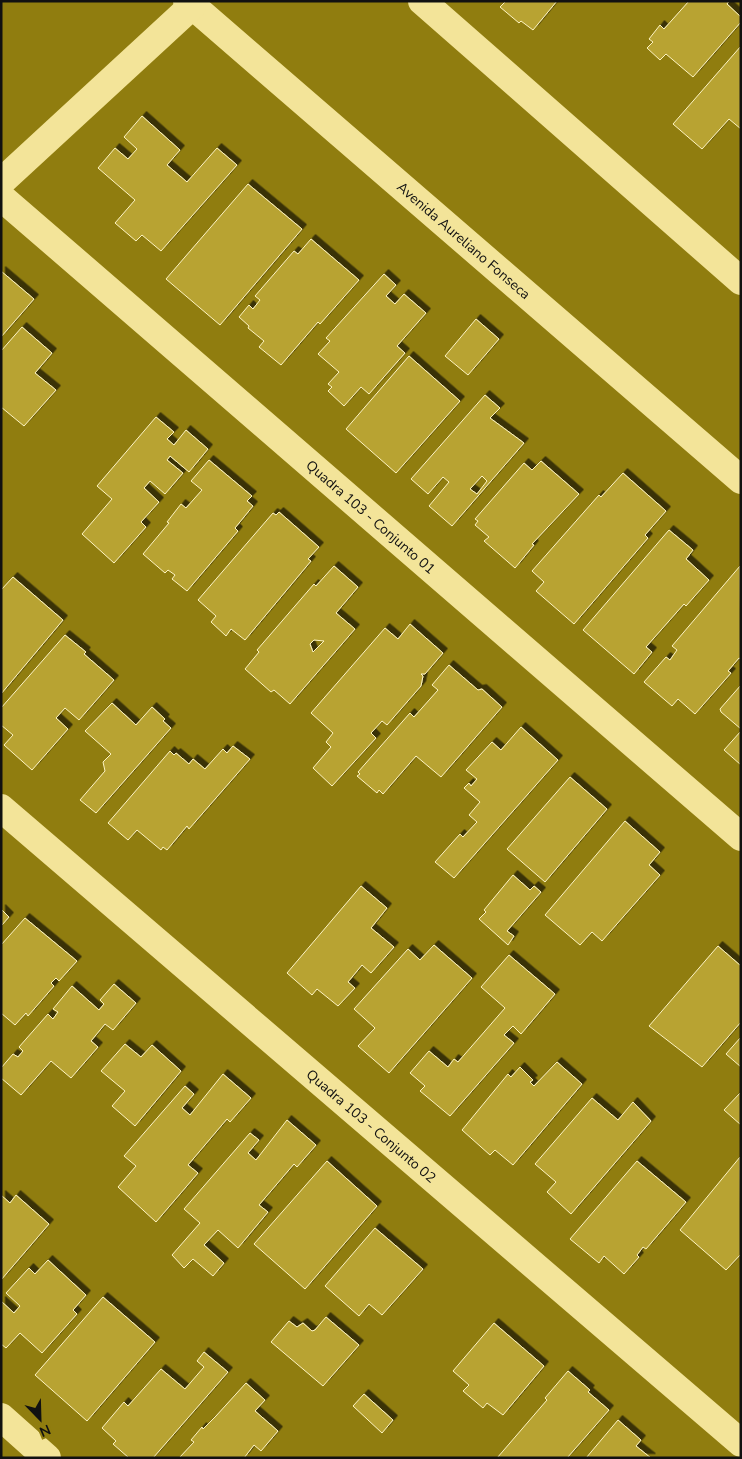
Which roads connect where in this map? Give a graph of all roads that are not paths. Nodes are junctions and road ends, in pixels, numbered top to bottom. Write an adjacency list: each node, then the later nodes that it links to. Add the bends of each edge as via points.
1 (422, 1): 5 (street)
2 (190, 3): 3 (street); 6 (street, Avenida Aureliano Fonseca)
3 (1, 182)
4 (1, 197): 8 (street, Quadra 103 - Conjunto 01)
5 (741, 281)
6 (741, 480)
7 (1, 808): 10 (street, Quadra 103 - Conjunto 02)
8 (741, 837)
9 (1, 1418): 11 (street)
10 (741, 1443)
11 (47, 1458)

